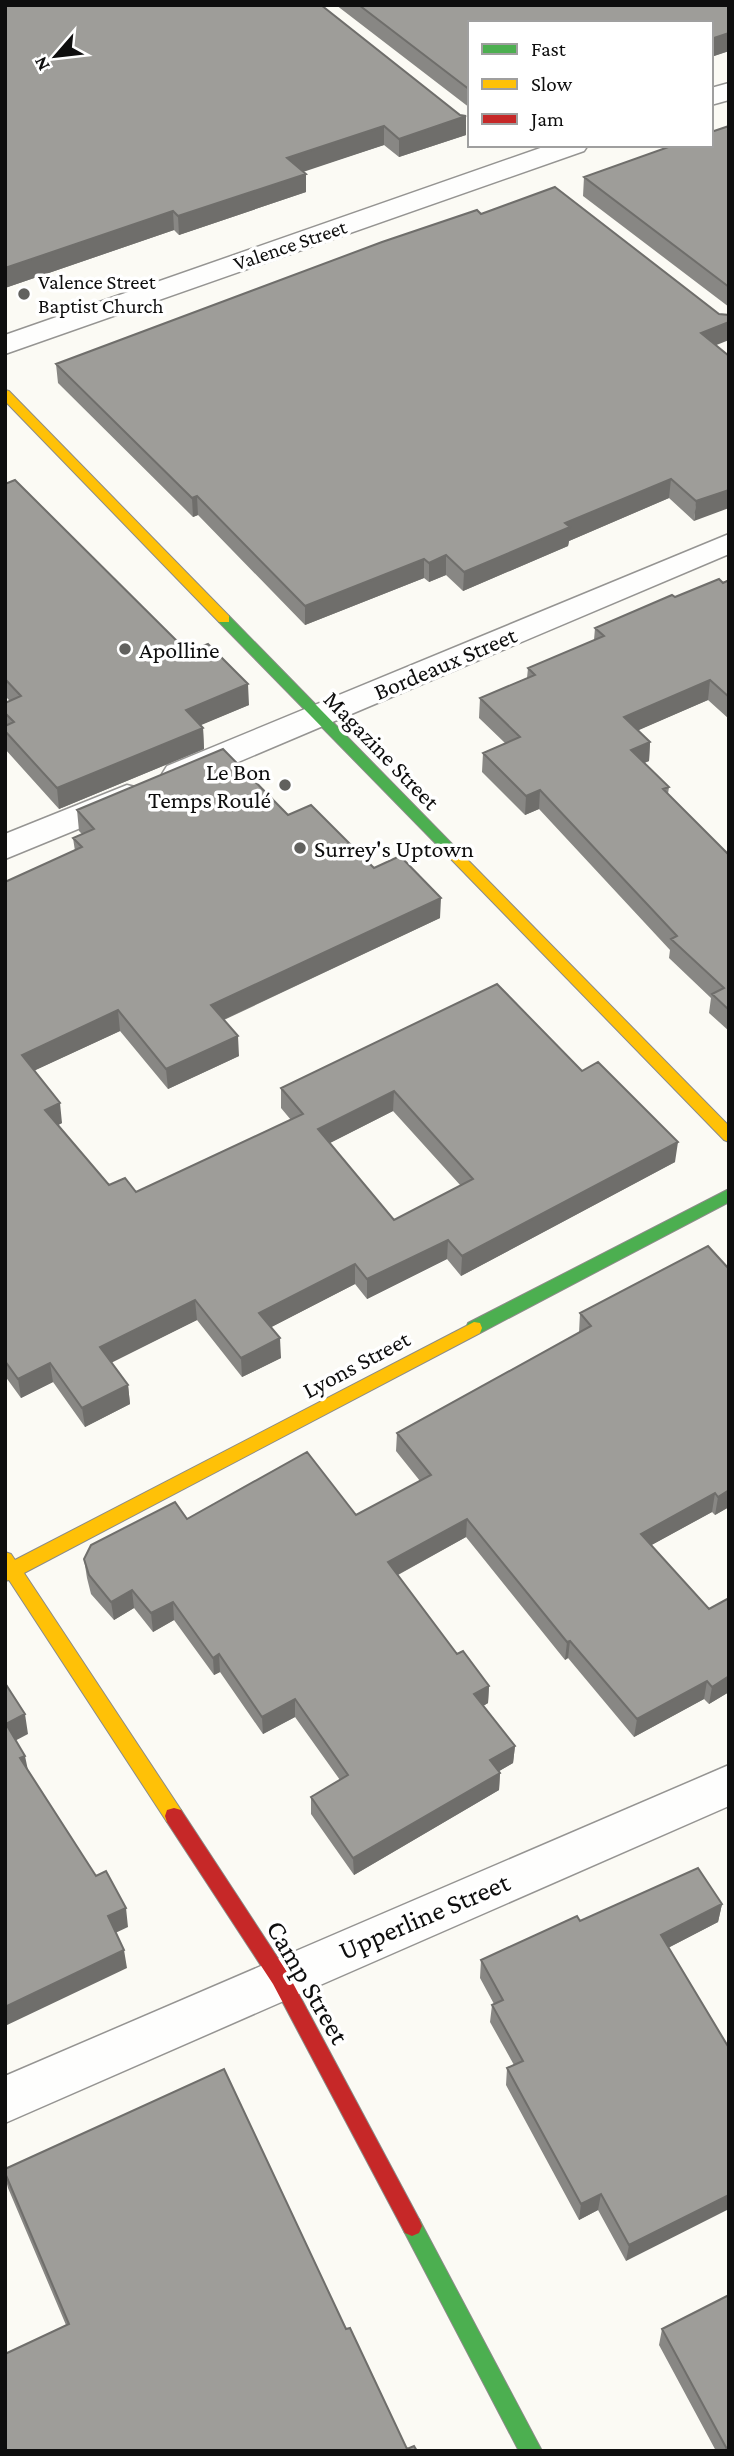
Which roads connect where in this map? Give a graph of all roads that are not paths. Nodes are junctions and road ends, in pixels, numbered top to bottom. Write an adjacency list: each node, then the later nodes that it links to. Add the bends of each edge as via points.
1 (499, 147): 3 (street)
2 (569, 147): 3 (street, Valence Street)
3 (521, 164): 4 (street); 5 (street, Valence Street)
4 (542, 181)
5 (5, 345)
6 (5, 394): 8 (street, Magazine Street)
7 (729, 543): 8 (street, Bordeaux Street)
8 (317, 717): 9 (street, Bordeaux Street); 10 (street, Magazine Street)
9 (5, 847)
10 (729, 1136)
11 (729, 1195): 12 (street, Lyons Street)
12 (8, 1568): 14 (street, Camp Street)
13 (729, 1785): 14 (street, Upperline Street)
14 (280, 1978): 15 (street, Upperline Street); 16 (street, Camp Street)
15 (5, 2100)
16 (531, 2451)

